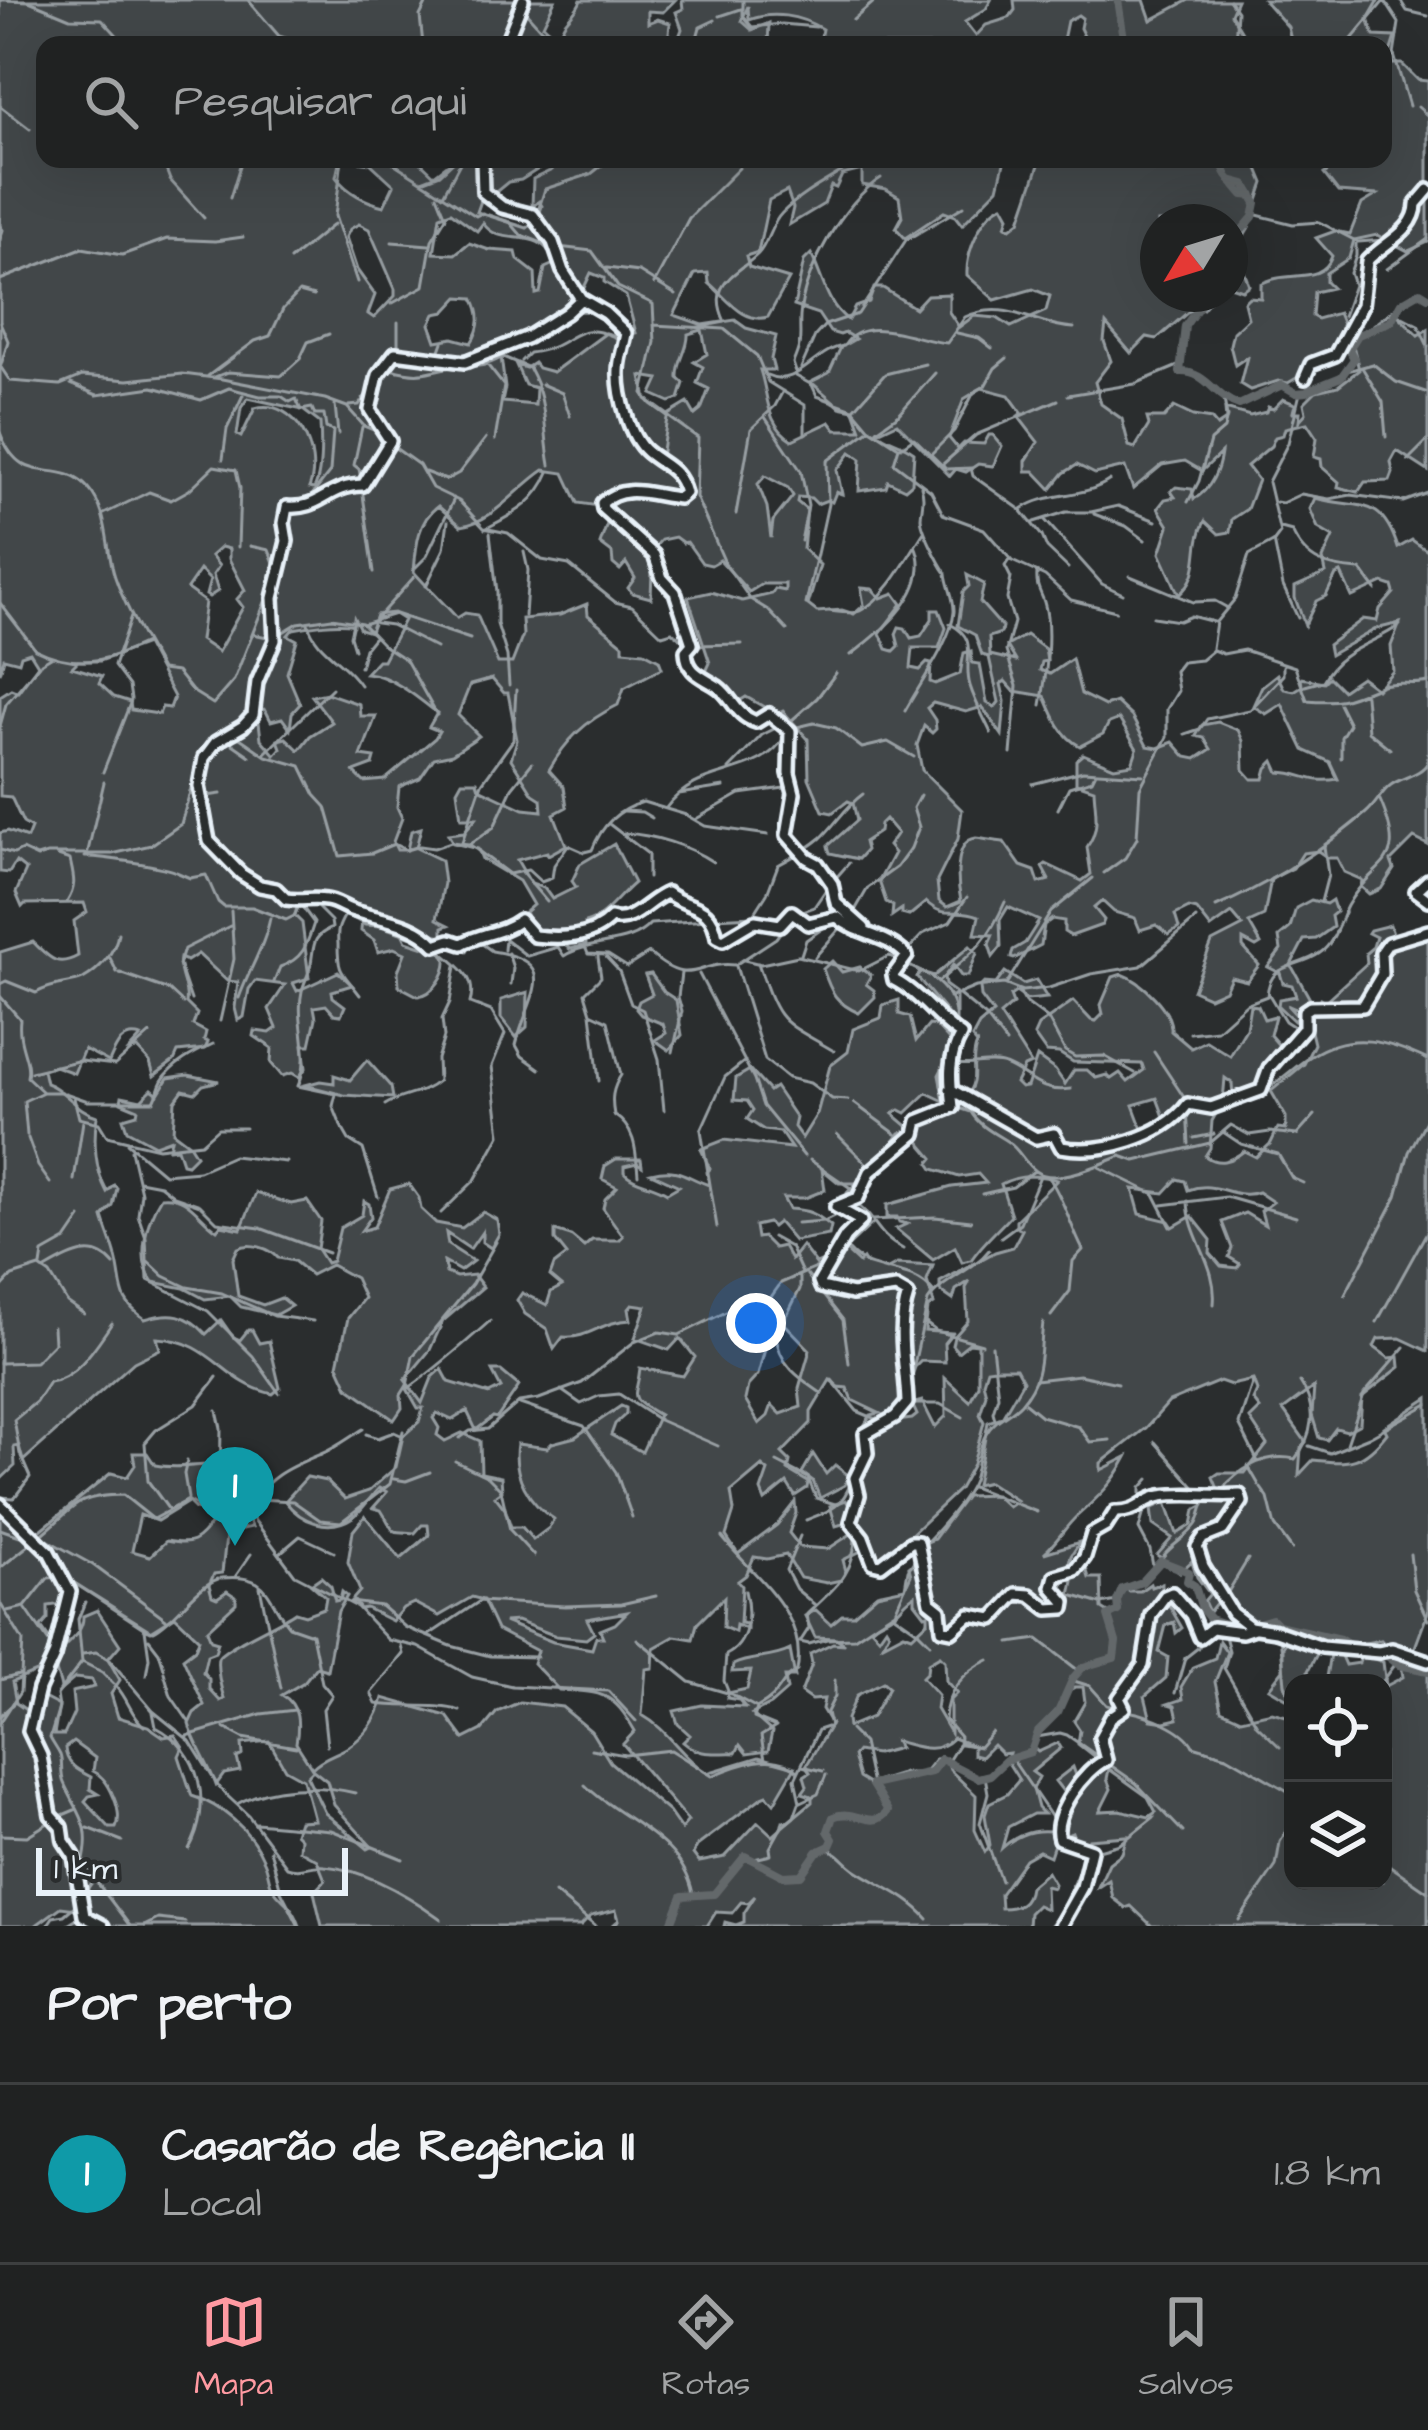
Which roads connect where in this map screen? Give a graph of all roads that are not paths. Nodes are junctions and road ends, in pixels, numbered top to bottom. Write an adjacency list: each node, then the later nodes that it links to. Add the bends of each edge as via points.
1 (523, 0): 2 (street)
2 (509, 36)
3 (482, 168): 5 (street, via 483,192 533,215)
4 (1428, 190): 6 (street, via 1410,224 1367,261 1362,305 1335,355 1311,364)
5 (580, 299): 10 (street, via 626,333 619,368 628,417 644,450 670,465 685,493 615,493 603,508 654,555 675,592 692,644 688,666 721,688 742,718 770,714 790,731 787,836); 10 (street, via 528,337 465,362 395,353 382,367 370,410 390,438 364,485 342,485 308,506 287,507 275,640 253,715 203,758 199,798 208,839 248,880 286,899 321,899 382,916 422,931 435,945 502,933 520,920 534,936 591,933 669,894 699,907 723,940 755,921 780,925 791,912 808,924 837,916)
6 (1305, 378)
7 (1428, 880): 8 (street, via 1416,891)
8 (1428, 900)
9 (1428, 931): 11 (street, via 1388,943 1363,1006 1304,1011 1304,1028 1261,1090 1211,1108 1188,1104 1173,1121 1116,1149 1069,1149 1054,1134 1029,1136)
10 (868, 932): 11 (street, via 905,953 894,980 961,1034)
11 (950, 1089): 13 (street, via 952,1108 918,1120 915,1134 870,1172 858,1198 836,1207 861,1221 819,1284 850,1294 893,1288 908,1295 900,1347 907,1403 865,1434 867,1453 855,1478 860,1495 851,1522 873,1563 918,1543 930,1602 942,1629 952,1631 970,1615 993,1618 1016,1594 1064,1609 1054,1579 1075,1570 1115,1512 1192,1492 1240,1495 1227,1526 1197,1550 1232,1613)
12 (0, 1504): 15 (street, via 49,1552 70,1592 29,1731 51,1814 75,1858 84,1916)
13 (1250, 1627): 14 (street, via 1322,1647); 16 (street, via 1200,1636 1172,1593 1154,1611 1143,1665 1100,1737 1106,1760 1059,1814 1059,1839 1091,1850)
14 (1428, 1661)
15 (103, 1926)
16 (1060, 1926)

